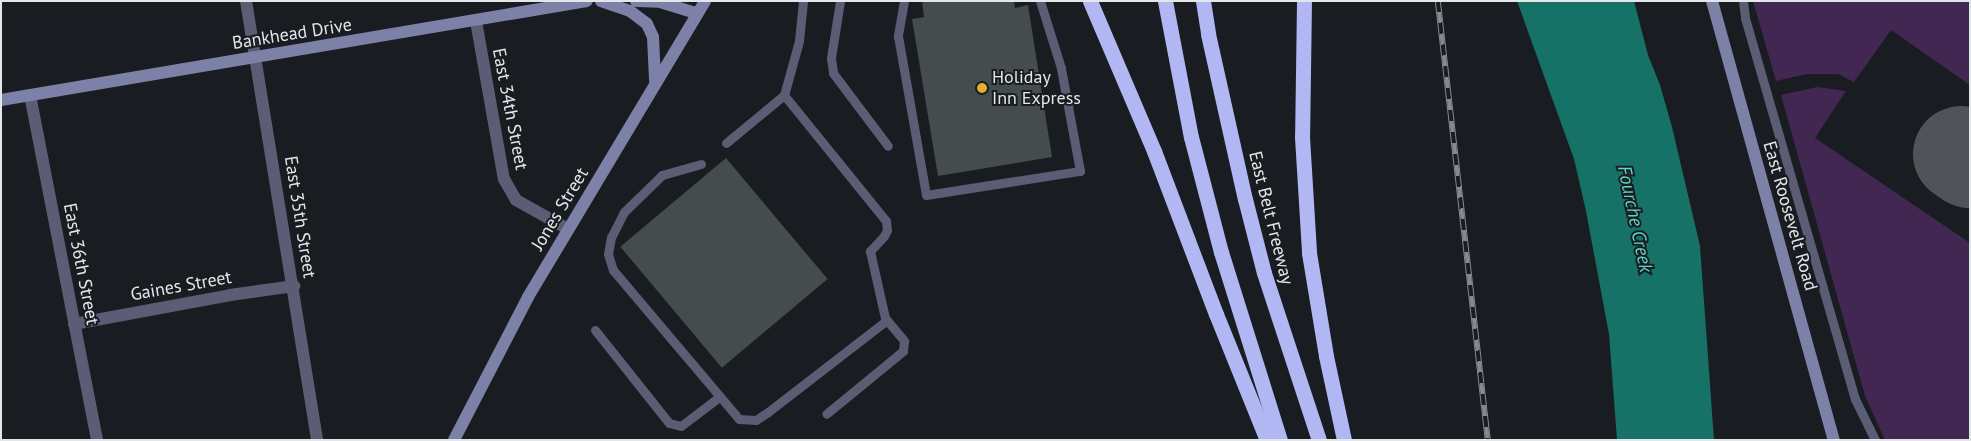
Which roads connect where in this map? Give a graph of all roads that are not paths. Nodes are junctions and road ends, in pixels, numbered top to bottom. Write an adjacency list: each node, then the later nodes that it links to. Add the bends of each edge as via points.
1 (246, 1): 20 (street, East 35th Street)
2 (587, 1): 17 (main road, Bankhead Drive)
3 (601, 1): 21 (main road, via 630,11 647,24 655,53)
4 (636, 1): 18 (main road, via 660,2)
5 (685, 1): 18 (main road)
6 (705, 1): 18 (main road, Jones Street)
7 (803, 1): 23 (lane, via 799,41)
8 (840, 1): 26 (lane, via 831,58 833,73)
9 (904, 1): 10 (lane, via 898,36 926,195 1080,171 1061,68)
10 (1040, 1)
11 (1090, 1): 38 (highway, via 1154,151)
12 (1165, 1): 39 (highway, via 1191,137 1221,252)
13 (1203, 1): 40 (highway, East Belt Freeway, via 1264,273)
14 (1304, 1): 41 (highway, via 1302,138 1309,253)
15 (1712, 1): 42 (main road, East Roosevelt Road)
16 (1743, 1): 43 (lane, via 1745,18 1855,399)
17 (548, 5): 19 (main road, Bankhead Drive)
18 (697, 13): 21 (main road, Jones Street)
19 (476, 22): 20 (main road, Bankhead Drive); 28 (street, East 34th Street, via 504,179 516,200)
20 (254, 58): 22 (main road, Bankhead Drive); 29 (street, East 35th Street)
21 (655, 84): 28 (main road, Jones Street)
22 (30, 95): 24 (main road, Bankhead Drive); 31 (street, East 36th Street)
23 (784, 95): 25 (lane); 30 (lane, via 886,221 884,236 870,251)
24 (1, 100)
25 (726, 143)
26 (888, 146)
27 (701, 164): 33 (lane, via 662,174 624,212 611,237 608,254 613,270)
28 (568, 229): 37 (main road, Jones Street, via 528,297)
29 (294, 286): 31 (street, Gaines Street); 36 (street, East 35th Street)
30 (887, 320): 33 (lane, via 756,420 738,419); 34 (lane, via 904,341 903,351)
31 (74, 324): 35 (street, East 36th Street)
32 (595, 330): 33 (lane, via 669,423 681,426)
33 (720, 397)
34 (826, 414)
35 (96, 440)
36 (317, 440)
37 (454, 440)
38 (1267, 440)
39 (1280, 440)
40 (1319, 440)
41 (1344, 440)
42 (1834, 440)
43 (1875, 440)

